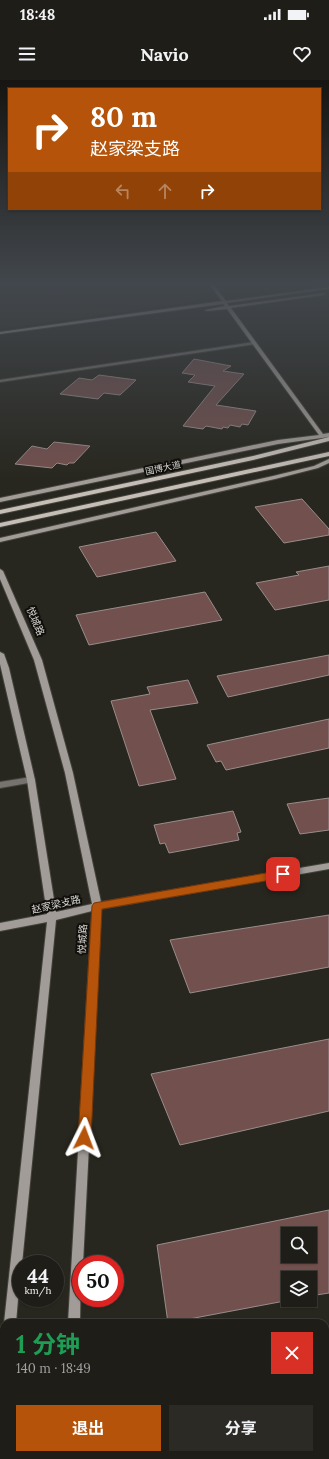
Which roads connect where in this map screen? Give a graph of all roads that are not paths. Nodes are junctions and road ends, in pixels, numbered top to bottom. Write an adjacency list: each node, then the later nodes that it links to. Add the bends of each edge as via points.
1 (212, 349): 3 (street)
2 (259, 349): 5 (street)
3 (0, 381)
4 (329, 435): 5 (street)
5 (326, 437): 8 (street, via 278,442); 9 (main road, 国博大道, via 253,458)
6 (329, 454): 10 (main road)
7 (329, 461): 11 (street, via 273,478)
8 (0, 500)
9 (0, 512)
10 (0, 524)
11 (0, 540)
12 (0, 571): 17 (street, 悦城路, via 38,660 69,773)
13 (0, 654): 14 (street)
14 (31, 780): 15 (street); 18 (street)
15 (0, 785)
16 (329, 866): 17 (street, 赵家梁支路)
17 (97, 906): 18 (street, 赵家梁支路); 21 (street, 悦城路)
18 (52, 917): 19 (street, 赵家梁支路); 20 (street)
19 (0, 927)
20 (10, 1319)
21 (74, 1319)

